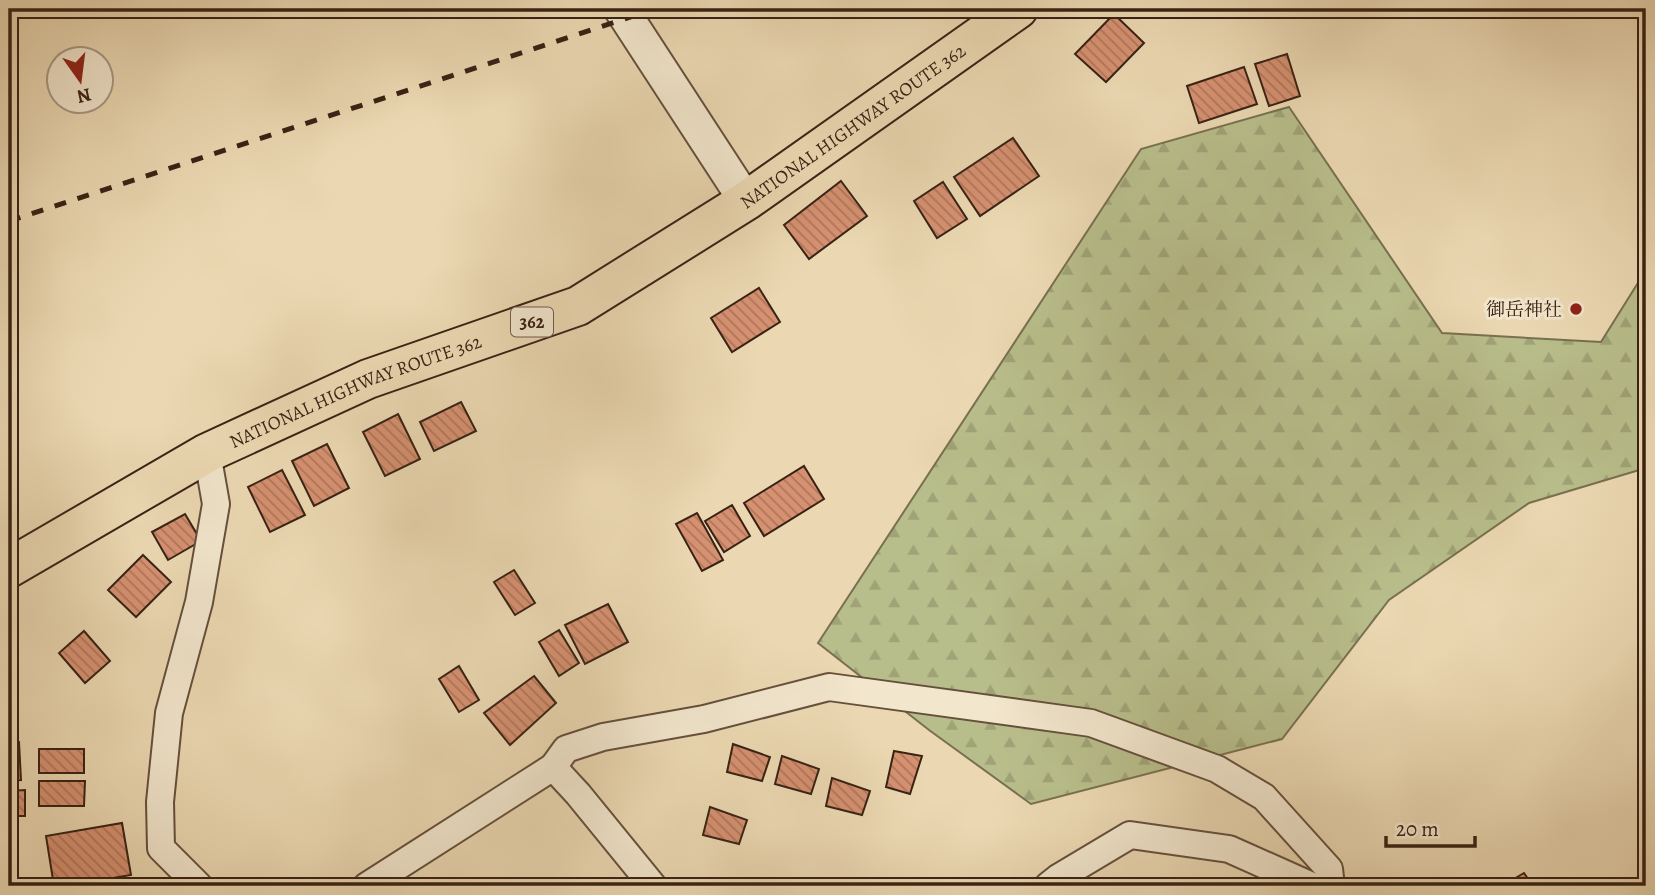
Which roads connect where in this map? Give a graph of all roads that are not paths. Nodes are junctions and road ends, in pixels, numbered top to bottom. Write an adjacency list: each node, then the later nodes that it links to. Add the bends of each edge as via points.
1 (621, 9): 3 (street)
2 (1018, 9): 3 (highway, NATIONAL HIGHWAY ROUTE 362 / 362)
3 (746, 201): 4 (highway, NATIONAL HIGHWAY ROUTE 362 / 362, via 578,306 368,379)
4 (206, 453): 5 (highway, NATIONAL HIGHWAY ROUTE 362 / 362); 7 (street, via 216,504 199,602 169,713 160,802 161,848)
5 (9, 568)
6 (553, 767): 8 (street); 9 (street); 12 (street, via 566,750 603,737 704,719 829,687 1091,723 1217,768 1264,797 1329,869)
7 (199, 886)
8 (367, 886)
9 (653, 886)
10 (1048, 886): 11 (street, via 1130,835 1229,849)
11 (1312, 886)
12 (1331, 886)

